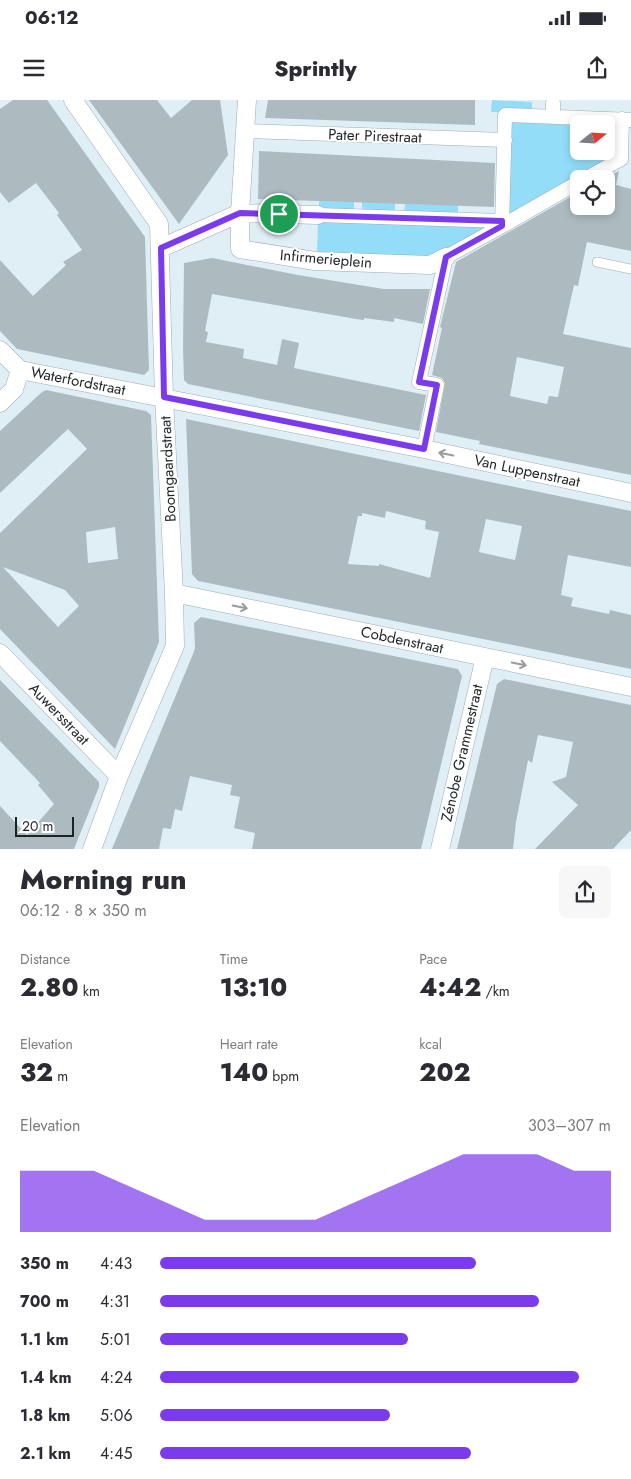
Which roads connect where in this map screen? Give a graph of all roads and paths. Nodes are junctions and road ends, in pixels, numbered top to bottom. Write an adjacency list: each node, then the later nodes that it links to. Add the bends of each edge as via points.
1 (73, 100): 11 (street, Boomgaardstraat, via 159,224)
2 (247, 100): 4 (street)
3 (626, 120): 5 (street, via 553,110 505,115); 6 (street, via 621,158)
4 (245, 132): 5 (street, Pater Pirestraat); 8 (street)
5 (505, 140): 10 (street)
6 (600, 170)
7 (570, 187): 10 (street)
8 (240, 213): 9 (street); 11 (street); 12 (street, Infirmerieplein, via 240,249 315,261 430,265)
9 (318, 215): 10 (street)
10 (502, 224): 12 (street)
11 (161, 248): 17 (street, Boomgaardstraat)
12 (446, 257): 19 (street, via 419,382 437,385)
13 (597, 262): 14 (lane)
14 (631, 269)
15 (0, 350): 16 (street, Waterfordstraat)
16 (20, 370): 17 (street, Waterfordstraat); 18 (street, via 14,389)
17 (164, 397): 19 (street, Van Luppenstraat); 21 (street, Boomgaardstraat)
18 (0, 403)
19 (424, 449): 20 (street, Van Luppenstraat, one-way to 19)
20 (631, 493)
21 (174, 593): 23 (street, Cobdenstraat, one-way to 23); 25 (street, Boomgaardstraat, via 174,646)
22 (0, 653): 25 (street, Auwersstraat)
23 (485, 657): 24 (street, Cobdenstraat, one-way to 24); 27 (street, Zénobe Grammestraat)
24 (631, 687)
25 (119, 776): 26 (street, Boomgaardstraat)
26 (92, 849)
27 (440, 849)

